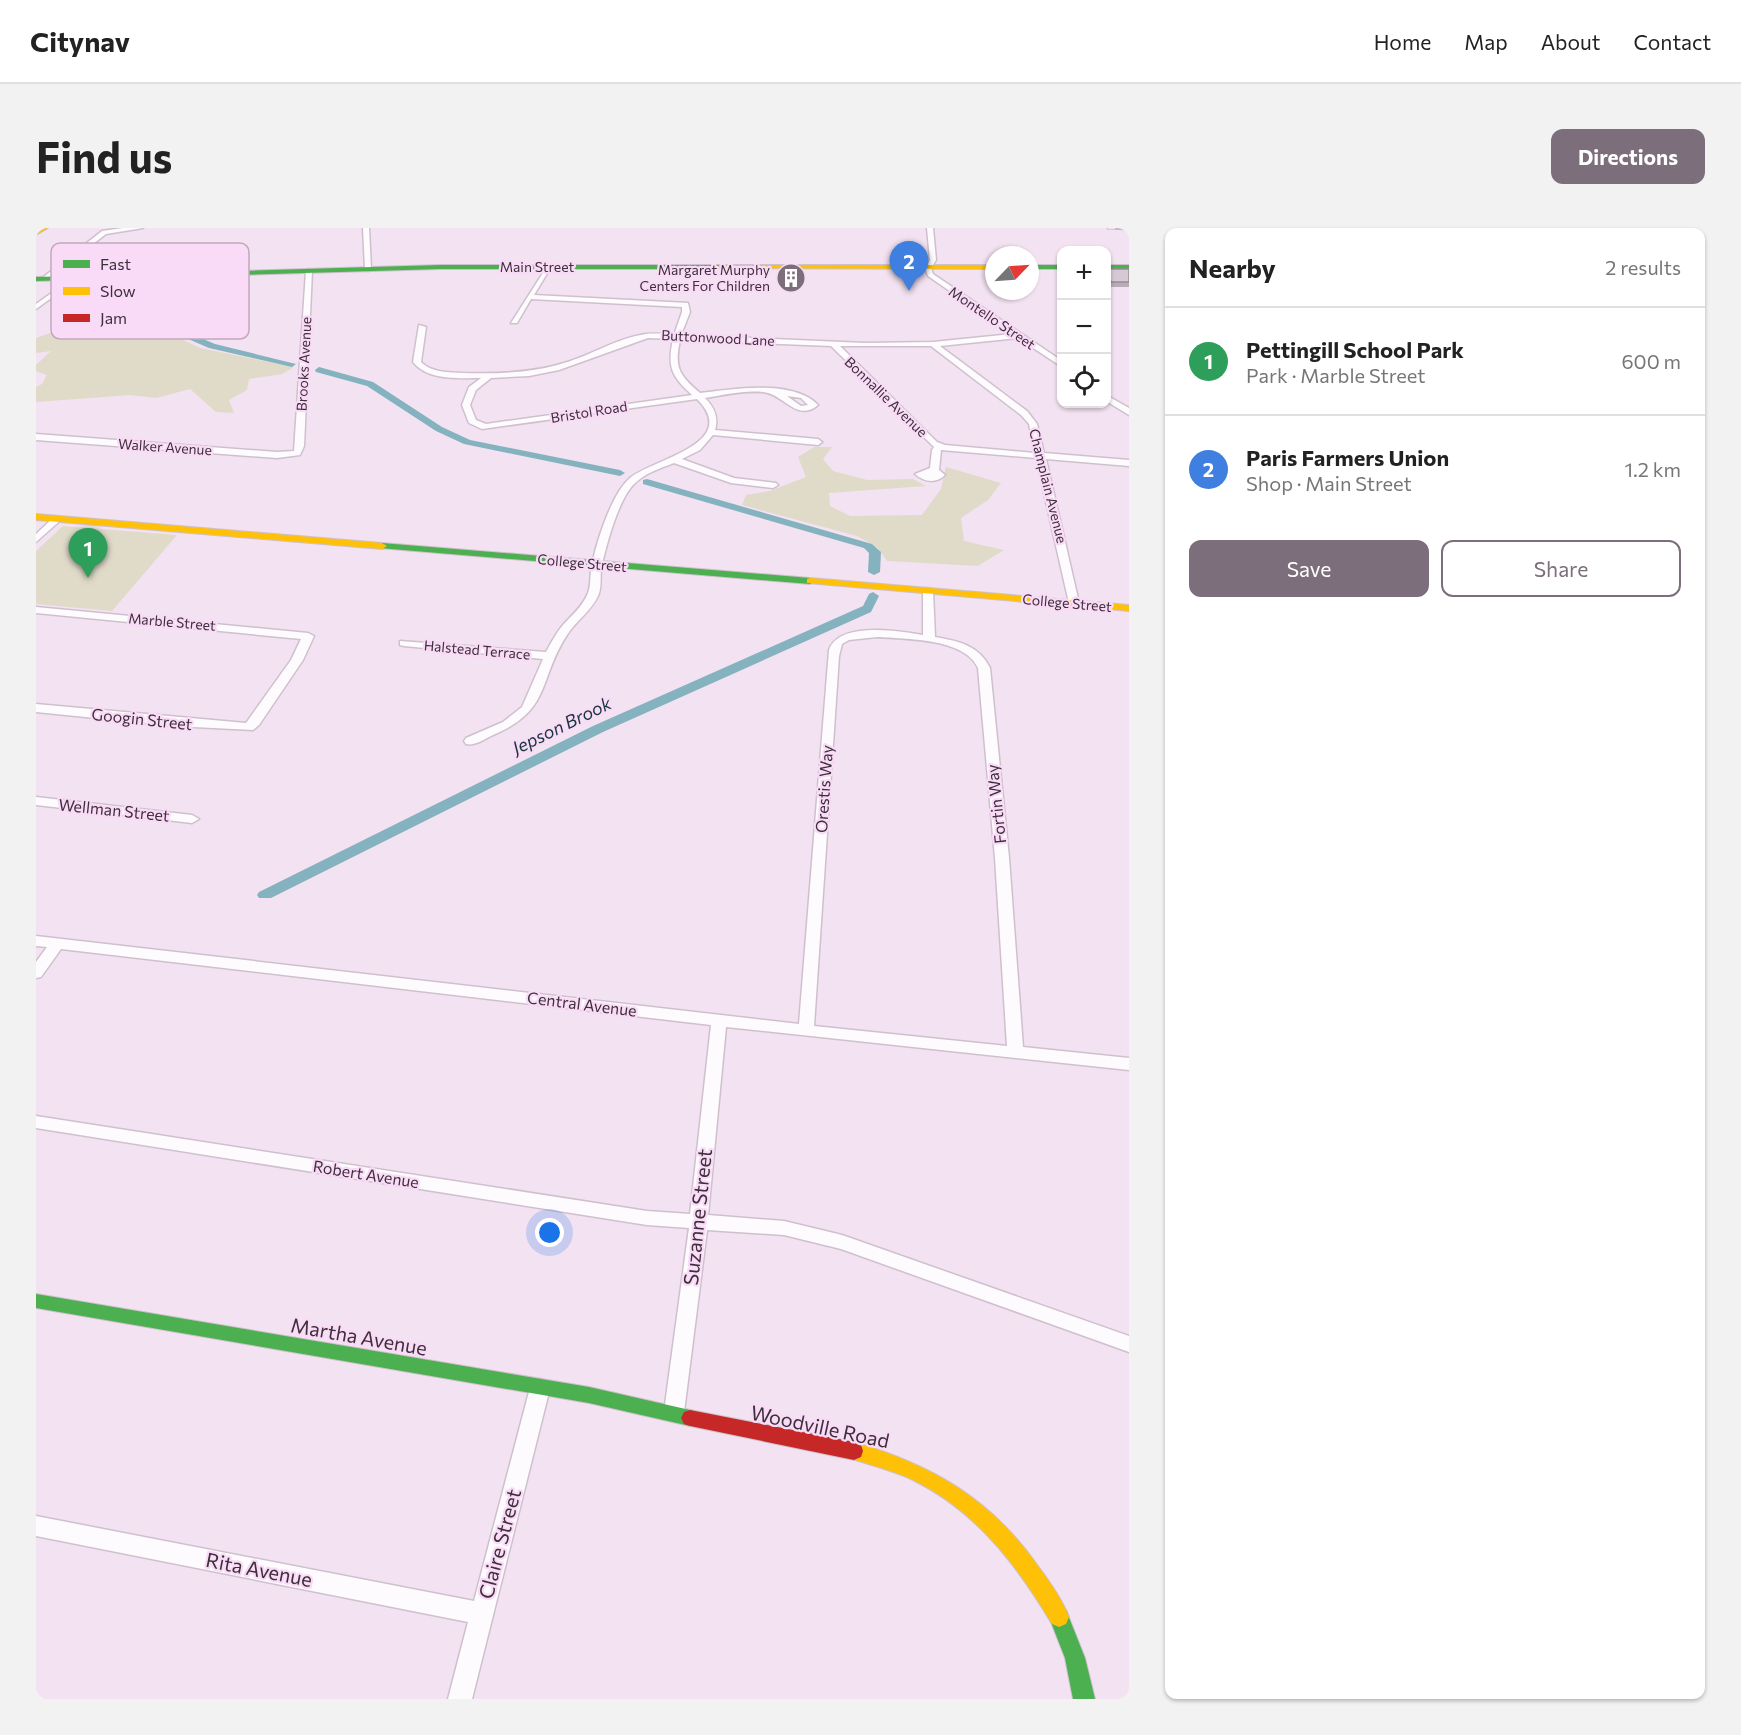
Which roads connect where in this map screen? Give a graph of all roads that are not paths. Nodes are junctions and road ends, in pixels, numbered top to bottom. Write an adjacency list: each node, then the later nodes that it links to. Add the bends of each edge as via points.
1 (45, 228): 5 (main road)
2 (140, 228): 6 (street, via 104,232)
3 (366, 228): 14 (street)
4 (930, 228): 13 (street, via 933,260)
5 (36, 233)
6 (89, 243)
7 (548, 267): 13 (main road, Main Street); 14 (main road, Main Street); 18 (street)
8 (985, 267): 13 (main road, Main Street)
9 (1039, 267): 10 (main road)
10 (1057, 267)
11 (1111, 267): 12 (main road)
12 (1129, 267)
13 (928, 268): 23 (street, Montello Street, via 934,278)
14 (368, 269): 15 (main road, Main Street)
15 (309, 271): 16 (main road, Main Street); 36 (street, Brooks Avenue, via 300,446 299,452)
16 (249, 272)
17 (51, 296): 19 (street)
18 (530, 297): 20 (street); 22 (street, via 685,305)
19 (36, 306)
20 (514, 321)
21 (422, 327): 27 (street, Buttonwood Lane, via 419,366 440,374)
22 (679, 335): 24 (street, Buttonwood Lane); 27 (street, Buttonwood Lane, via 642,336 562,366); 29 (street, via 673,361 676,373)
23 (1018, 336): 25 (street, Buttonwood Lane); 26 (street, Montello Street)
24 (833, 344): 25 (street, Buttonwood Lane); 35 (street, Bonnallie Avenue)
25 (933, 344): 37 (street, Champlain Avenue, via 1030,420)
26 (1057, 362)
27 (488, 377): 29 (street, Bristol Road, via 472,389 466,405 472,421 480,426)
28 (775, 392): 29 (street, Bristol Road, via 748,390)
29 (698, 395): 32 (street, via 714,416)
30 (1111, 400): 31 (street)
31 (1129, 412)
32 (711, 432): 34 (street); 38 (street, via 701,446)
33 (36, 437): 36 (street, Walker Avenue)
34 (818, 442)
35 (940, 447): 37 (street); 40 (street, via 936,450 934,470 920,474 936,478 940,475)
36 (293, 454)
37 (1041, 456): 39 (street); 47 (street, Champlain Avenue)
38 (674, 459): 41 (street, via 717,477); 45 (street, via 648,470 627,487)
39 (1129, 463)
40 (936, 472)
41 (773, 485)
42 (36, 518): 43 (main road, College Street)
43 (57, 519): 44 (street); 45 (main road, College Street)
44 (36, 539)
45 (598, 564): 46 (main road, College Street); 52 (street, via 590,600 564,630)
46 (927, 591): 47 (main road, College Street); 50 (street)
47 (1074, 603): 48 (main road, College Street)
48 (1129, 608)
49 (36, 610): 54 (street, Marble Street, via 308,636 297,660)
50 (929, 639): 62 (street, Orestis Way, via 867,634 843,637 837,642 832,664); 63 (street, Fortin Way, via 971,651 984,668)
51 (404, 643): 52 (street, Halstead Terrace)
52 (550, 656): 55 (street, via 524,712)
53 (36, 708): 54 (street, Googin Street)
54 (249, 727)
55 (470, 741)
56 (36, 801): 57 (street, Wellman Street)
57 (192, 819)
58 (36, 941): 59 (street, Central Avenue)
59 (57, 944): 60 (street); 61 (street, Central Avenue)
60 (36, 973)
61 (719, 1021): 62 (street, Central Avenue); 66 (street, Suzanne Street)
62 (806, 1030): 63 (street, Central Avenue)
63 (1015, 1052): 64 (street, Central Avenue)
64 (1129, 1064)
65 (36, 1122): 66 (street, Robert Avenue, via 647,1218)
66 (697, 1221): 68 (street, Robert Avenue, via 784,1228 842,1242); 70 (street, Suzanne Street)
67 (36, 1300): 69 (main road, Martha Avenue)
68 (1129, 1344)
69 (540, 1388): 70 (main road, Martha Avenue); 72 (street, Claire Street)
70 (674, 1412): 74 (main road, Woodville Road, via 878,1457 933,1480 963,1499 993,1524 1036,1574 1071,1644)
71 (36, 1526): 72 (street, Rita Avenue)
72 (481, 1613): 73 (street, Claire Street)
73 (460, 1699)
74 (1084, 1699)

